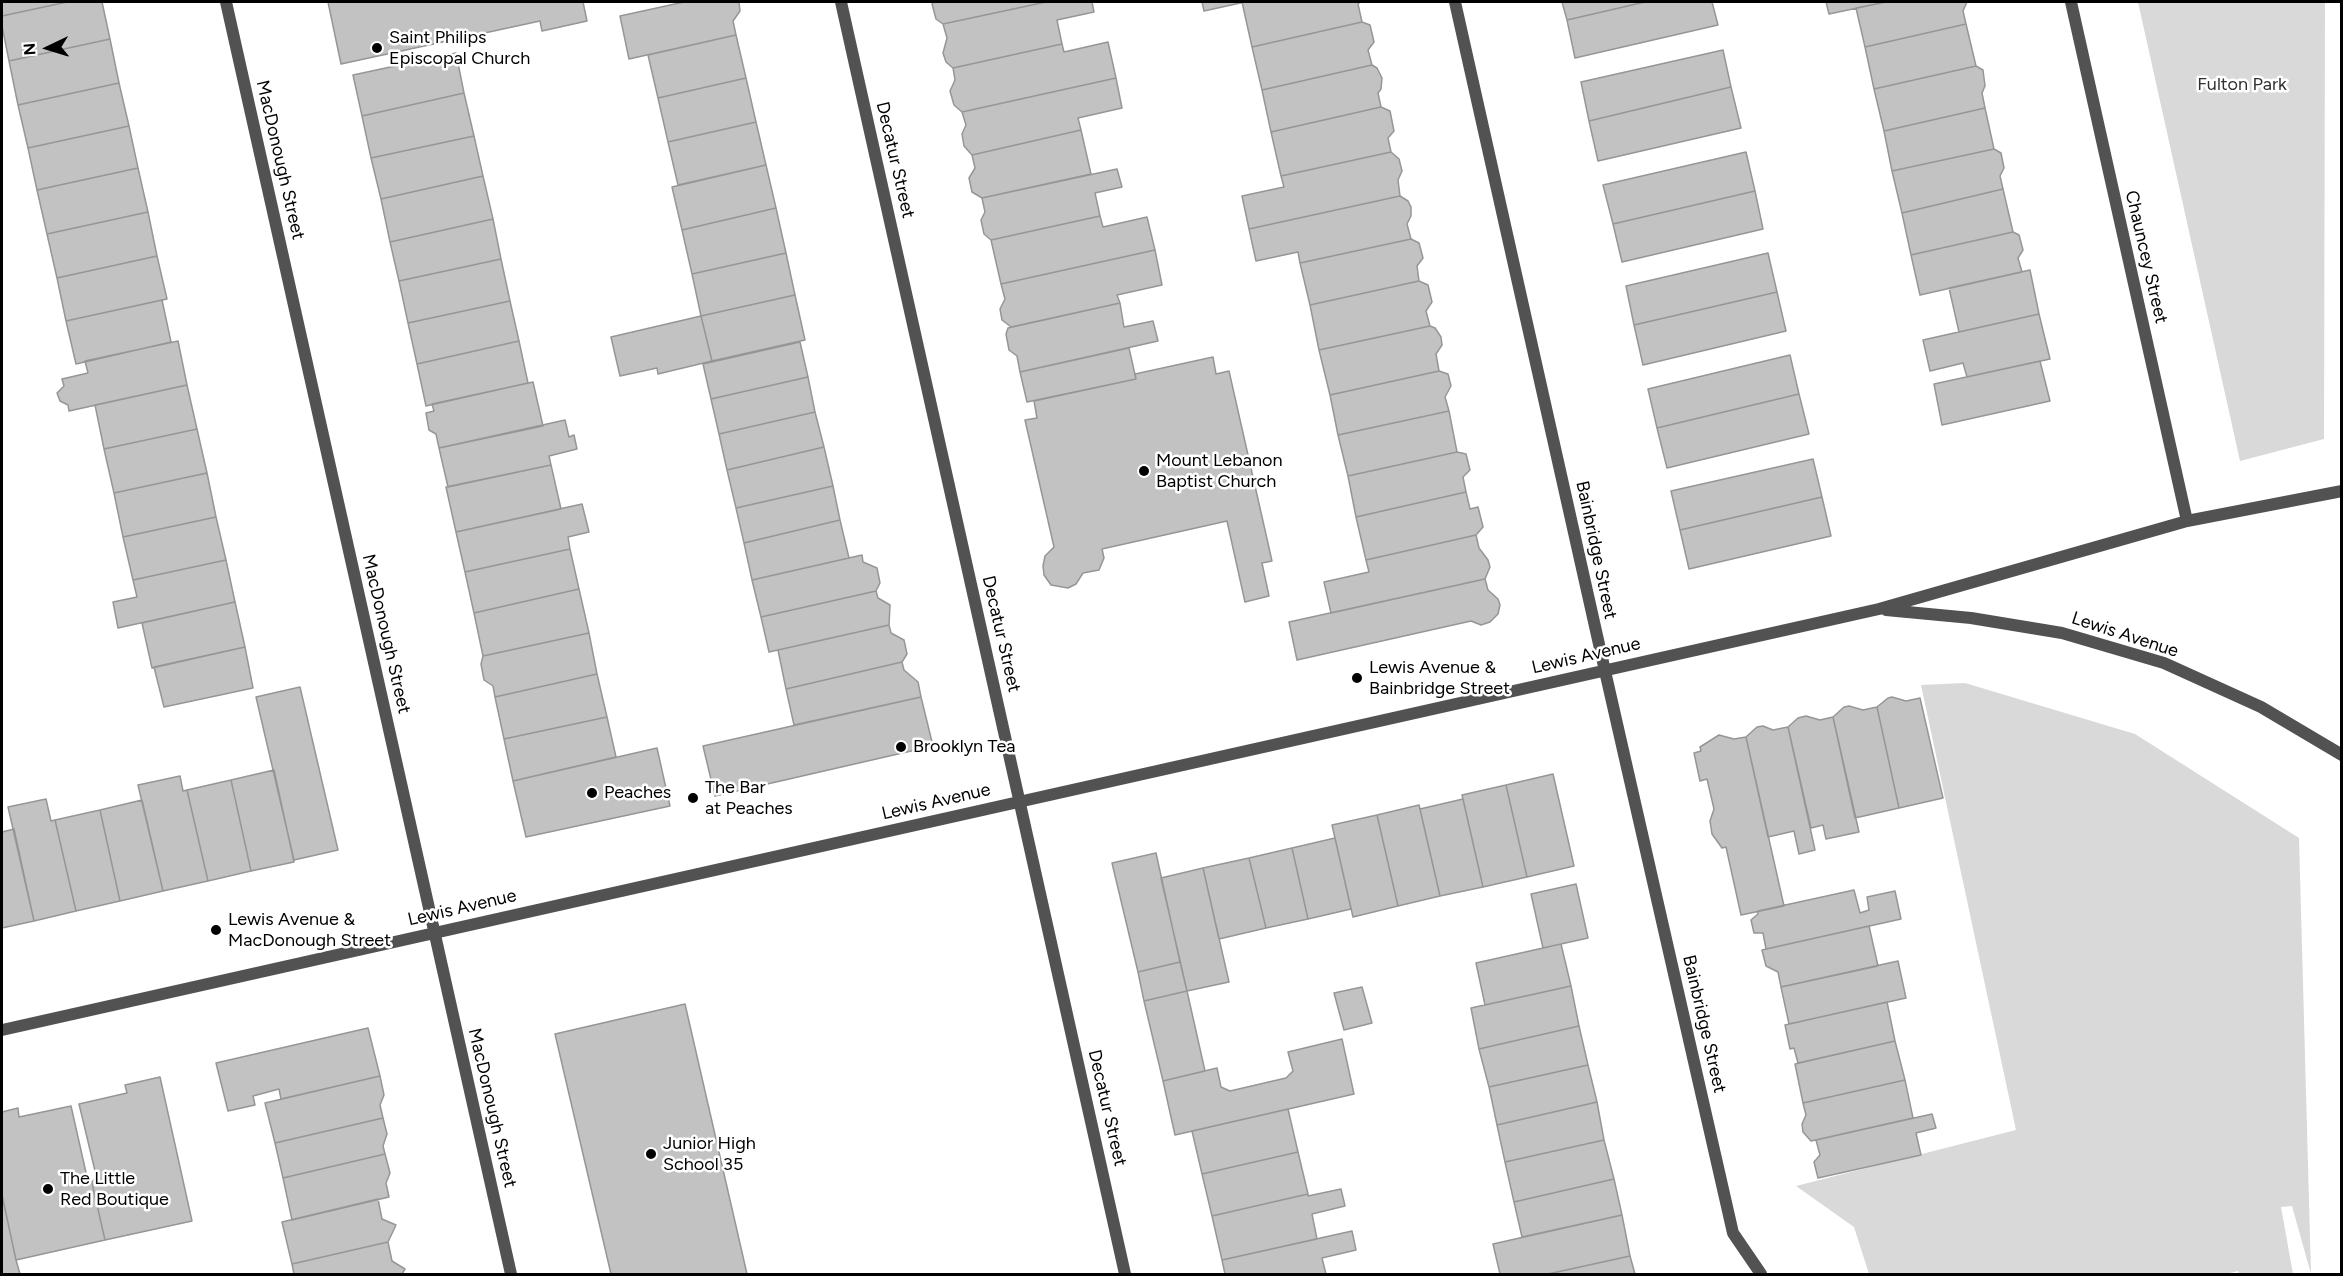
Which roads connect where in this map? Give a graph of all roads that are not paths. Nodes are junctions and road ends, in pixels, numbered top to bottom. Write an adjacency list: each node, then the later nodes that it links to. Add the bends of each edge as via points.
1 (226, 2): 11 (street, MacDonough Street)
2 (841, 2): 10 (street, Decatur Street)
3 (1455, 2): 8 (street, Bainbridge Street)
4 (2071, 2): 6 (street, Chauncey Street)
5 (2342, 491): 6 (street, Lewis Avenue)
6 (2187, 521): 7 (street, Lewis Avenue)
7 (1879, 609): 8 (street, Lewis Avenue); 9 (street, Lewis Avenue, via 1971,618 2062,633 2164,663 2261,707)
8 (1605, 671): 10 (street, Lewis Avenue); 15 (street, Bainbridge Street, via 1733,1233)
9 (2342, 755)
10 (1020, 802): 11 (street, Lewis Avenue); 14 (street, Decatur Street)
11 (434, 933): 12 (street, Lewis Avenue); 13 (street, MacDonough Street)
12 (2, 1030)
13 (511, 1275)
14 (1125, 1275)
15 (1761, 1275)

